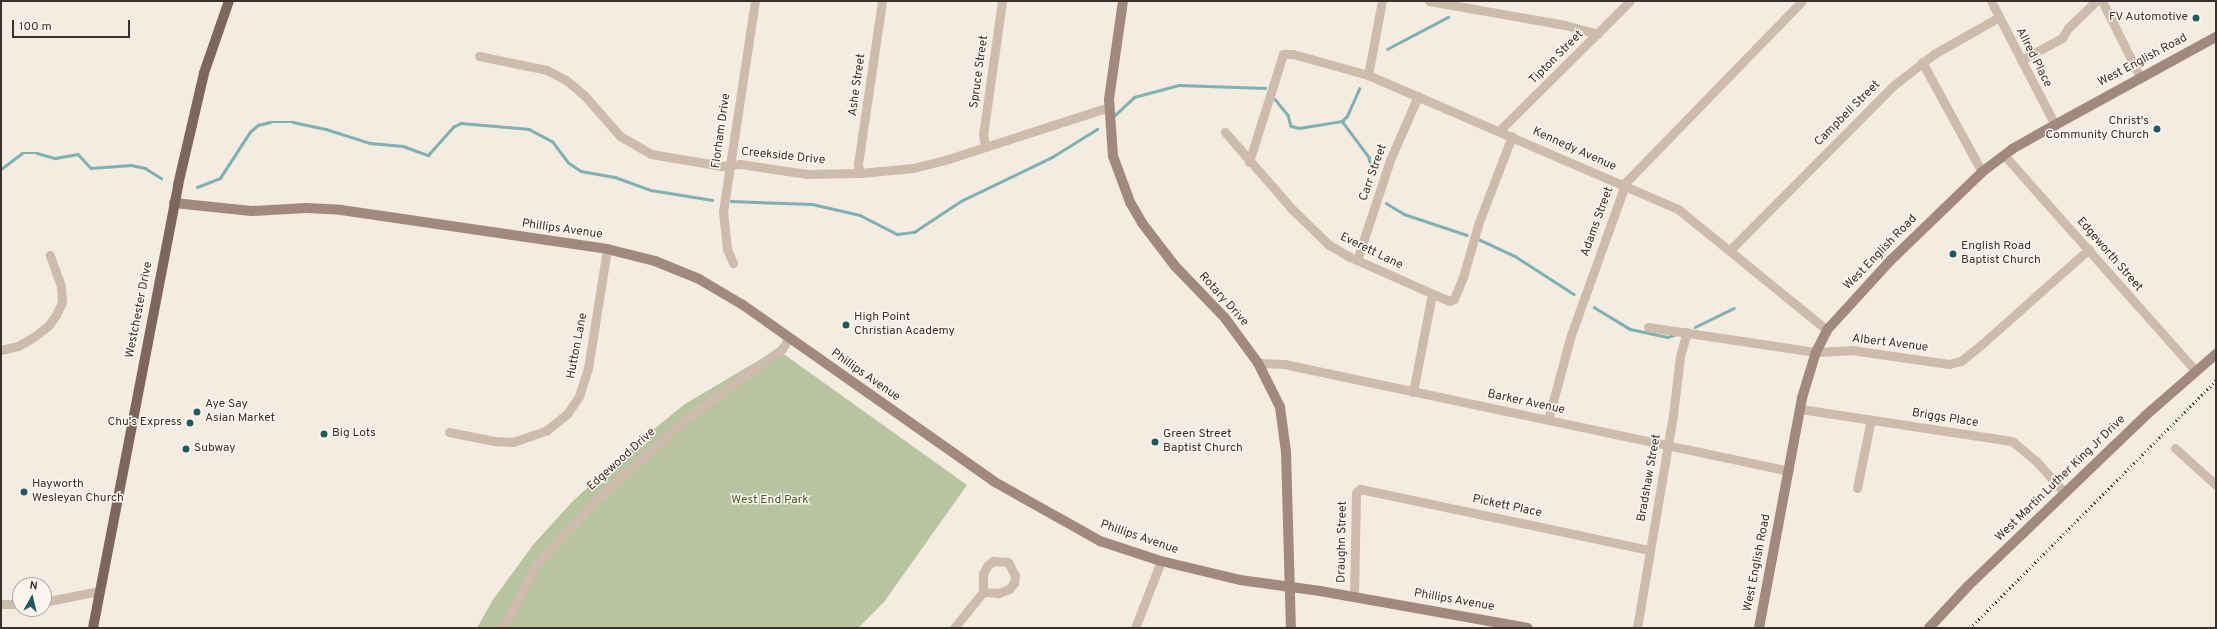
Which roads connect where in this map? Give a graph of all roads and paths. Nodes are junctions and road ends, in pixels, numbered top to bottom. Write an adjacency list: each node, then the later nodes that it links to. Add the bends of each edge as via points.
1 (229, 1): 34 (main road, Westchester Drive, via 204,73)
2 (756, 1): 30 (street, Florham Drive)
3 (882, 1): 32 (street, Ashe Street, via 858,164)
4 (1002, 1): 27 (street, Spruce Street, via 983,135)
5 (1123, 1): 22 (street, Rotary Drive)
6 (1382, 1): 19 (street)
7 (1429, 1): 14 (street, via 1564,25)
8 (1630, 1): 14 (street, Tipton Street)
9 (1802, 1): 33 (street, Adams Street)
10 (1991, 1): 13 (street, Allred Place)
11 (2096, 1): 17 (street, via 2068,28 2062,38)
12 (2102, 1): 20 (street)
13 (1999, 17): 17 (street, Allred Place); 18 (street, Campbell Street)
14 (1598, 34): 24 (street, Tipton Street)
15 (2216, 37): 20 (street, West English Road)
16 (479, 56): 30 (street, Creekside Drive, via 547,70 566,80 584,94 620,136 651,154 706,164)
17 (2021, 60): 23 (street, Allred Place)
18 (1922, 62): 31 (street); 35 (street, Campbell Street, via 1872,106)
19 (1368, 75): 21 (street, Kennedy Avenue); 29 (street, Kennedy Avenue, via 1285,53 1281,57)
20 (2140, 77): 23 (street, West English Road)
21 (1418, 96): 24 (street, Kennedy Avenue); 39 (street, Carr Street, via 1390,160)
22 (1109, 107): 27 (street, Creekside Drive); 49 (street, Rotary Drive, via 1114,156 1130,202 1142,223 1175,266 1225,318)
23 (2054, 124): 28 (street, West English Road)
24 (1500, 130): 26 (street, Kennedy Avenue)
25 (1225, 132): 29 (street, Everett Lane)
26 (1512, 136): 33 (street, Kennedy Avenue); 41 (street, Everett Lane, via 1479,222 1454,299 1449,301)
27 (985, 147): 32 (street, Creekside Drive, via 914,168)
28 (2004, 155): 31 (street, West English Road); 36 (street, Edgeworth Street)
29 (1249, 162): 39 (street, Everett Lane, via 1317,235)
30 (729, 165): 32 (street, Creekside Drive, via 807,174); 40 (street, Florham Drive, via 723,231)
31 (1982, 172): 43 (street, West English Road, via 1891,260)
32 (860, 173)
33 (1624, 185): 35 (street, Kennedy Avenue, via 1678,209); 53 (street, Adams Street, via 1571,335)
34 (174, 203): 37 (street, Phillips Avenue, via 252,211 306,208 341,210); 66 (main road, Westchester Drive)
35 (1731, 249): 43 (street, Kennedy Avenue)
36 (2089, 249): 47 (street, Albert Avenue, via 1961,361 1949,364 1852,350); 50 (street, Edgeworth Street)
37 (607, 250): 45 (street, Phillips Avenue, via 655,261 699,278 743,304); 55 (street, Hutton Lane, via 588,368 579,396 567,414 547,430 513,442 494,442)
38 (50, 255): 46 (street, via 61,286 62,302 56,315 48,326 35,336 18,346)
39 (1357, 260): 41 (street, Everett Lane)
40 (733, 263)
41 (1432, 294): 51 (street)
42 (1648, 326): 44 (street, Albert Avenue)
43 (1827, 330): 47 (street, West English Road)
44 (1687, 332): 47 (street, Albert Avenue); 56 (street, Bradshaw Street, via 1680,356)
45 (789, 338): 64 (street, Phillips Avenue, via 993,481 1100,541); 74 (street, Edgewood Drive, via 782,349 685,419 593,503 536,565)
46 (1, 350)
47 (1816, 352): 52 (street, West English Road)
48 (2216, 354): 50 (street, West Martin Luther King Jr Drive)
49 (1258, 362): 51 (street, Barker Avenue, via 1284,364); 65 (street, Rotary Drive, via 1280,407 1285,431)
50 (2196, 371): 62 (street, West Martin Luther King Jr Drive)
51 (1413, 392): 53 (street, Barker Avenue)
52 (1800, 409): 54 (street, Briggs Place); 58 (street, West English Road)
53 (1548, 420): 56 (street, Barker Avenue)
54 (1871, 420): 60 (street); 62 (street, Briggs Place, via 2012,441 2036,461)
55 (450, 432)
56 (1668, 445): 58 (street, Barker Avenue); 63 (street, Bradshaw Street)
57 (2175, 448): 59 (street)
58 (1789, 471): 80 (street, West English Road)
59 (2216, 485)
60 (1857, 488)
61 (1360, 489): 63 (street, Pickett Place); 68 (street, Draughn Street, via 1356,493)
62 (2064, 493): 81 (street, West Martin Luther King Jr Drive, via 1968,586)
63 (1650, 550): 79 (street, Bradshaw Street)
64 (1161, 561): 65 (street, Phillips Avenue, via 1240,580); 76 (street)
65 (1288, 587): 68 (street, Phillips Avenue); 77 (street, Rotary Drive)
66 (98, 591): 69 (street); 73 (main road, Westchester Drive)
67 (983, 592): 75 (street)
68 (1354, 597): 72 (street, Phillips Avenue)
69 (52, 600)
70 (1, 604): 71 (street)
71 (12, 604)
72 (1490, 624): 78 (street, Phillips Avenue)
73 (93, 628)
74 (503, 628)
75 (954, 628)
76 (1135, 628)
77 (1291, 628)
78 (1528, 628)
79 (1637, 628)
80 (1759, 628)
81 (1929, 628)

